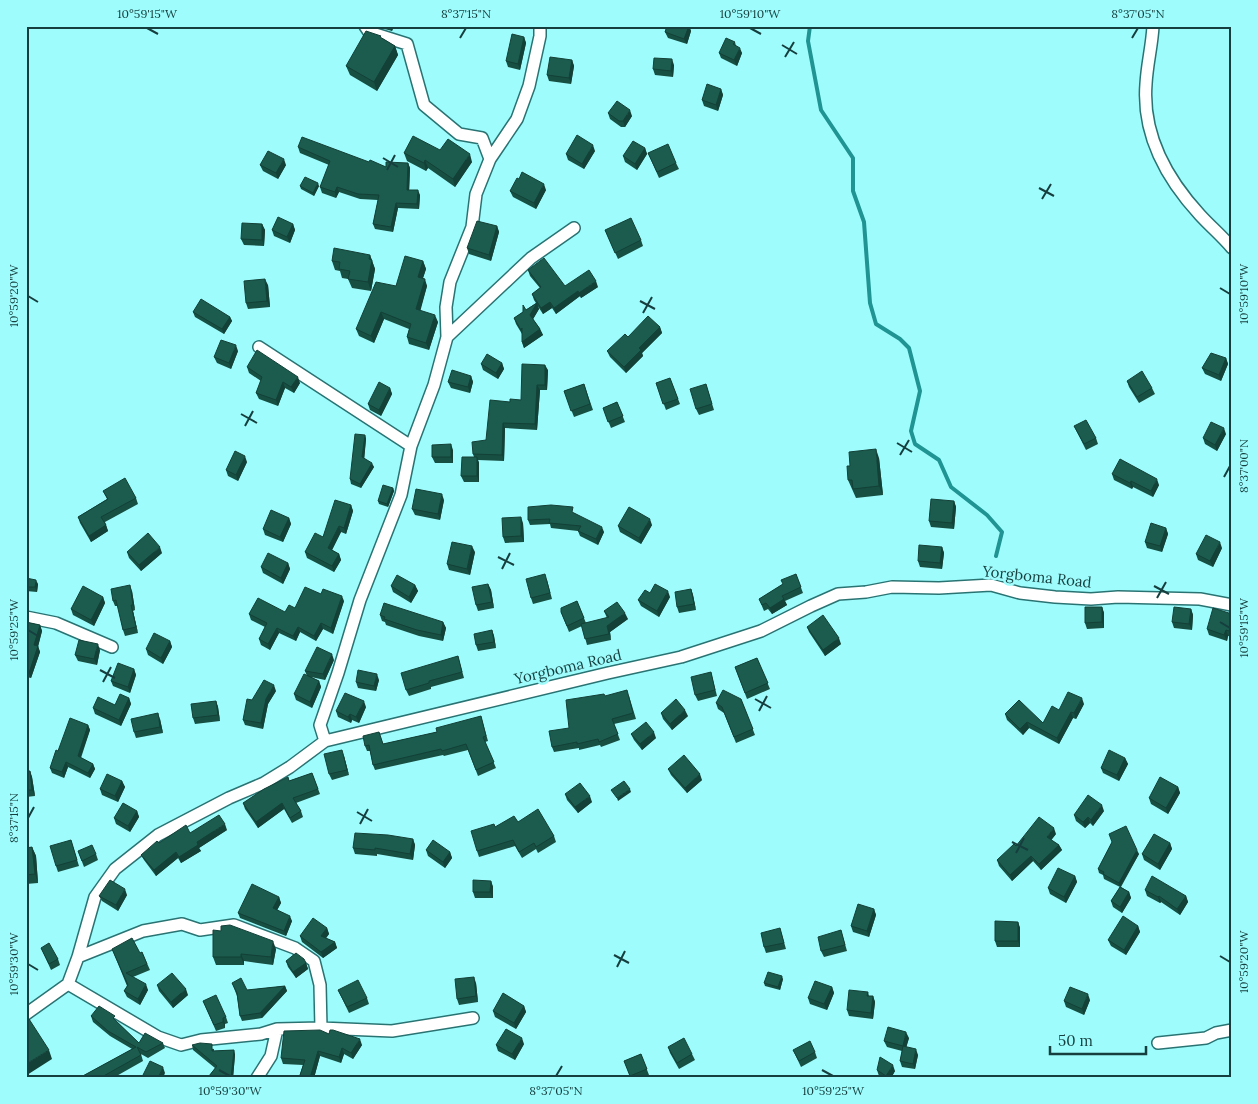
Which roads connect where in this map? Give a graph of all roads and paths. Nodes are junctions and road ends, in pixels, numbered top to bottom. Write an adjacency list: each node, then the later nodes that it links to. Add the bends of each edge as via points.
1 (365, 26): 4 (street, via 369,32 407,44 424,105 460,134 482,138)
2 (540, 26): 4 (street, via 529,86 517,119)
3 (1153, 26): 6 (street, via 1146,100 1149,129 1157,153 1173,181 1199,214)
4 (490, 159): 7 (street, via 476,194 472,227 450,282 446,307)
5 (574, 228): 7 (street, via 531,258)
6 (1232, 248)
7 (447, 337): 9 (street, via 434,385)
8 (259, 347): 9 (street)
9 (411, 446): 13 (street, via 401,495 360,600 320,725)
10 (1232, 605): 13 (street, Yorgboma Road, via 1200,598 1118,597 1091,600 1020,593 991,585 892,587 838,594 761,631 681,657)
11 (26, 617): 12 (street, via 56,623)
12 (112, 647)
13 (325, 741): 14 (street, Yorgboma Road, via 264,783 158,835 115,869 95,897)
14 (78, 957): 15 (street, Yorgboma Road); 19 (street, via 143,931 182,924 200,930 234,925 295,948 314,961 320,985)
15 (68, 984): 16 (street); 18 (street, via 158,1037 181,1045 261,1034)
16 (26, 1014)
17 (473, 1018): 19 (street, via 392,1031)
18 (277, 1028): 19 (street); 22 (street, via 272,1056)
19 (321, 1028)
20 (1232, 1030): 21 (street, via 1206,1038)
21 (1158, 1043)
22 (257, 1078)

